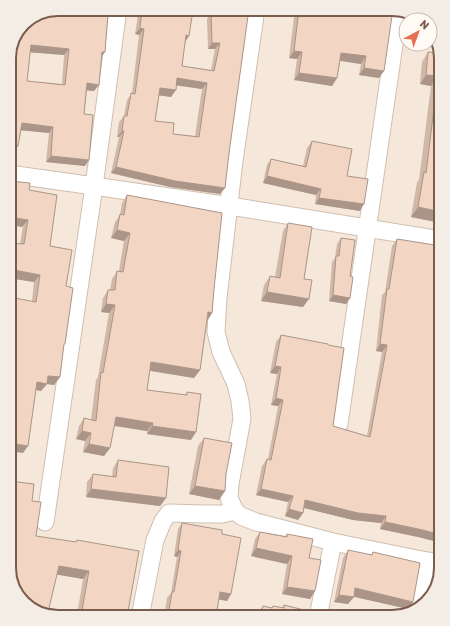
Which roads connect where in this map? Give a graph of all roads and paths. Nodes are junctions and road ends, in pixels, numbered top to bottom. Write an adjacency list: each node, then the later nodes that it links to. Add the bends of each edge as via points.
1 (117, 16): 5 (street)
2 (255, 16): 6 (street)
3 (398, 16): 7 (street)
4 (16, 175): 5 (street)
5 (94, 186): 6 (street); 11 (street)
6 (230, 206): 7 (street); 10 (street, via 216,332 221,352 236,384 242,419 230,484 229,498)
7 (368, 229): 8 (street); 9 (street)
8 (434, 239)
9 (339, 424)
10 (235, 511): 12 (street, via 256,522); 15 (street, via 222,514 169,513 155,540)
11 (45, 522)
12 (333, 542): 13 (street); 16 (street)
13 (434, 562): 14 (street)
14 (422, 598)
15 (141, 610)
16 (319, 610)

